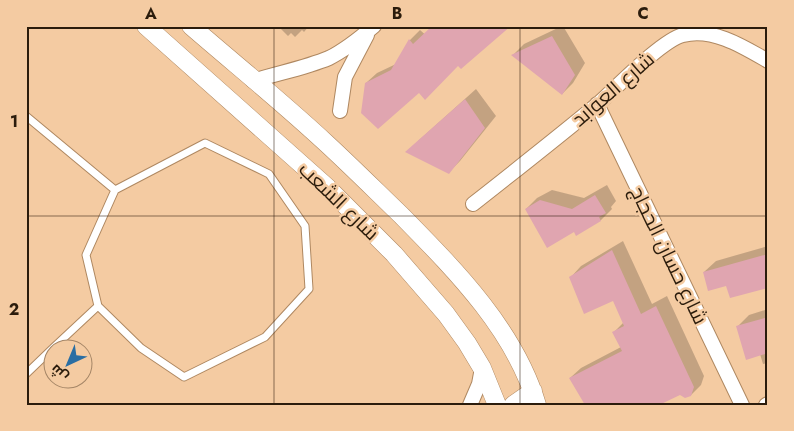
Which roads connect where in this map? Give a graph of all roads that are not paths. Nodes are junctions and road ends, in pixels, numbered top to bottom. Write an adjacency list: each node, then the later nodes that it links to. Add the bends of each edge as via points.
1 (146, 26): 14 (street, شارع الشعب, via 328,188 394,254 446,314)
2 (191, 26): 5 (street, شارع الشعب)
3 (371, 28): 5 (street, via 330,57); 7 (street, via 345,77)
4 (768, 61): 6 (street, شارع العوابد, via 714,35 681,35 663,46)
5 (253, 80): 16 (street, شارع الشعب, via 325,142 430,245 508,340)
6 (597, 104): 10 (street, شارع العوابد); 20 (street, شارع حسان الحجاج)
7 (340, 111)
8 (26, 116): 9 (lane)
9 (115, 190): 11 (lane, via 86,255); 11 (lane, via 205,143 269,174 305,226 309,289 265,337 184,377 141,348)
10 (474, 204)
11 (98, 306): 12 (lane)
12 (65, 338)
13 (42, 359): 15 (lane)
14 (482, 368): 17 (street); 18 (street, شارع الشعب)
15 (26, 374)
16 (535, 398): 19 (street)
17 (470, 405)
18 (497, 405)
19 (514, 405)
20 (742, 405)

